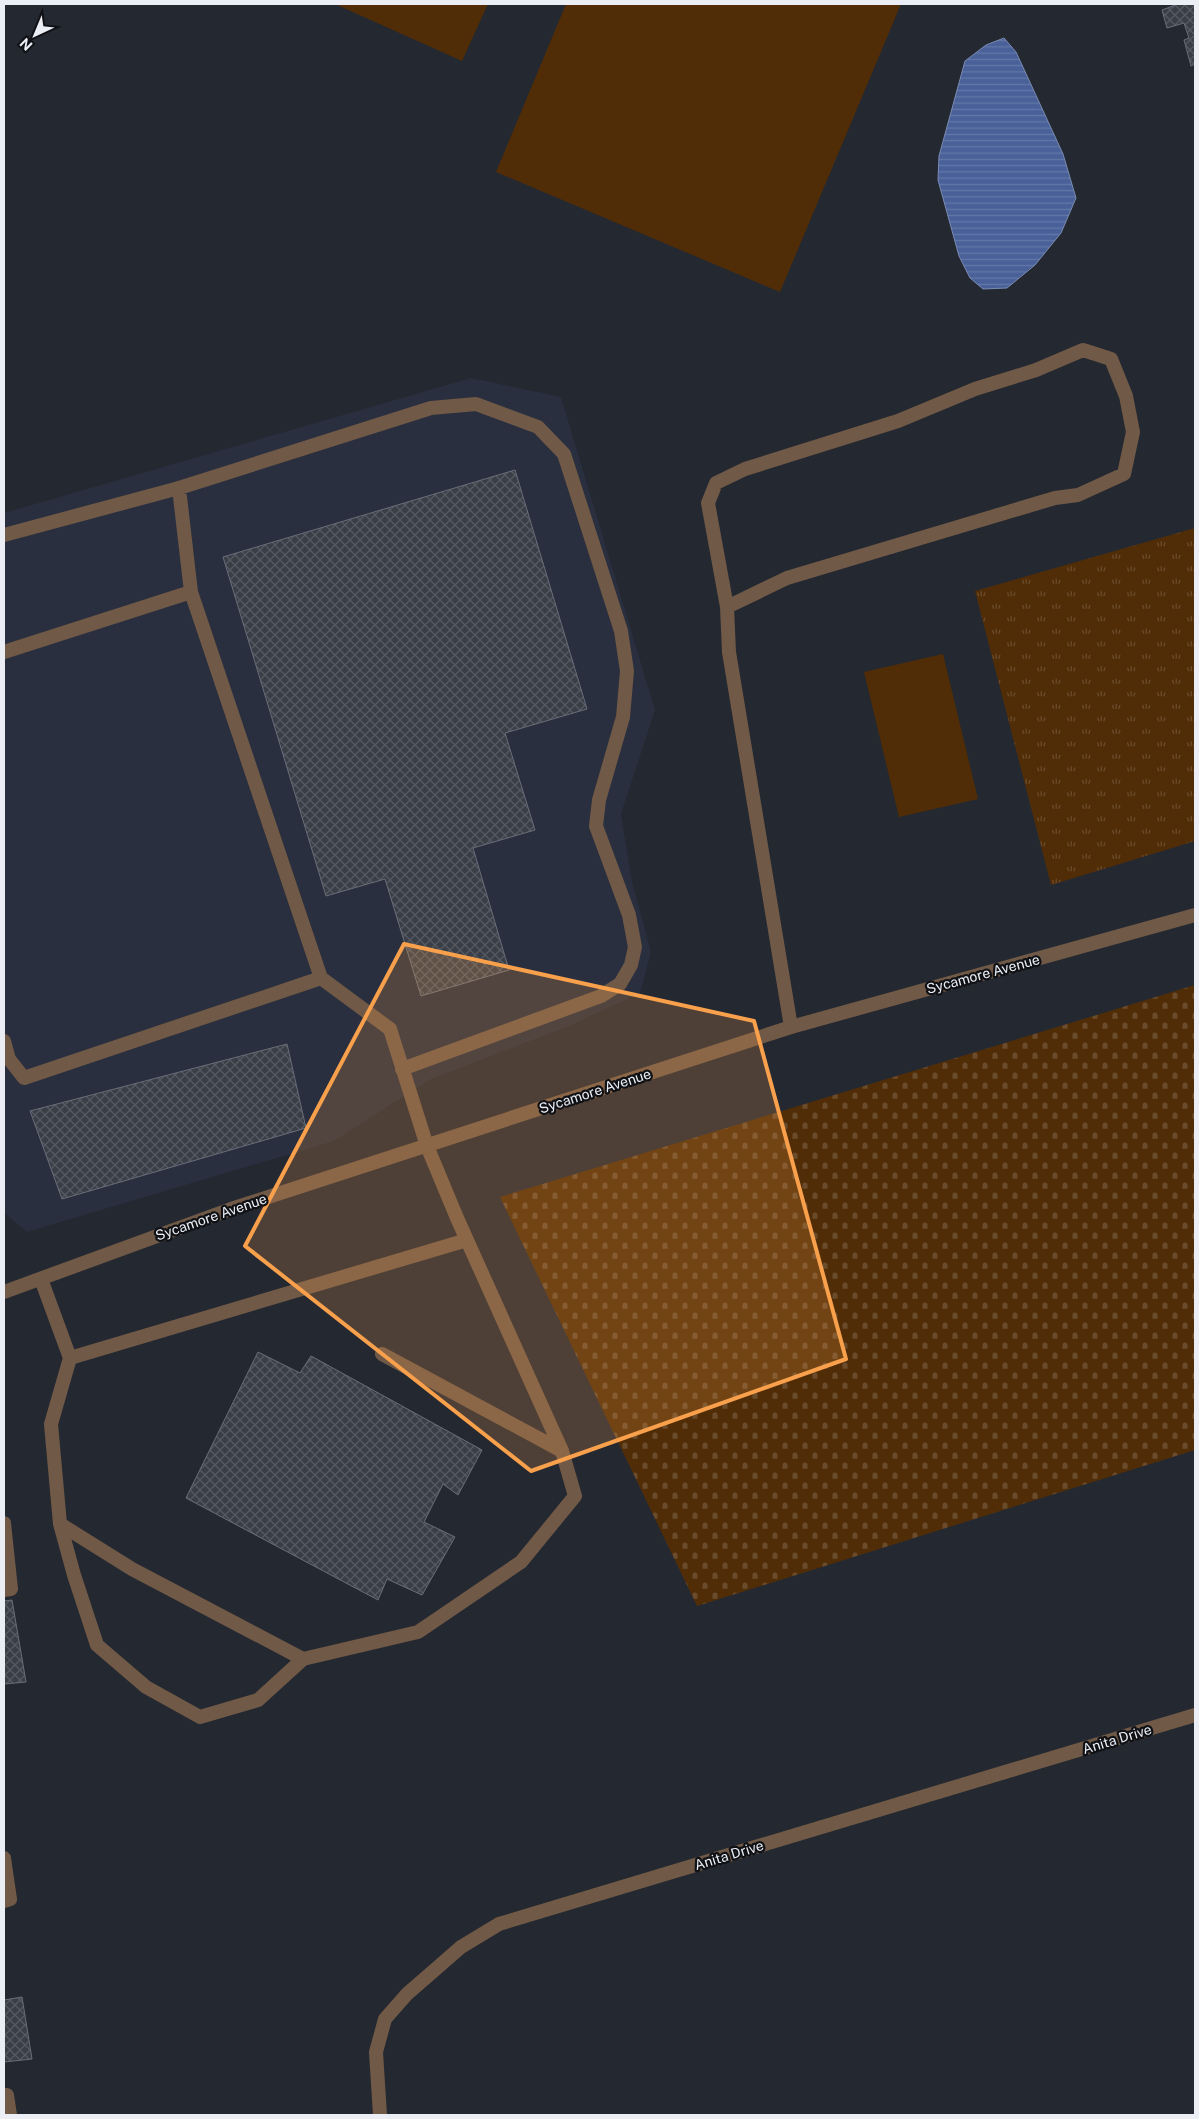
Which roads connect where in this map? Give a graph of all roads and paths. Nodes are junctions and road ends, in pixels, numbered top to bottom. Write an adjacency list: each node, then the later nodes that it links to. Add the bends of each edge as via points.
1 (179, 488): 2 (street); 3 (street); 10 (street, via 431,408 476,404 538,427 564,454 621,631 627,671 623,718 599,800 596,826 629,914 634,946 631,965 620,984 600,996)
2 (4, 535)
3 (191, 592): 5 (street); 7 (street)
4 (727, 606): 4 (street, via 708,503 716,483 745,469 898,421 975,388 1036,370 1083,350 1111,359 1126,396 1133,432 1124,474 1078,495 1055,498 787,578); 8 (street, via 729,652)
5 (4, 652)
6 (1195, 915): 8 (street, Sycamore Avenue)
7 (321, 978): 9 (street, via 24,1078 10,1059); 10 (street, via 390,1029)
8 (791, 1027): 11 (street, Sycamore Avenue)
9 (4, 1041)
10 (402, 1069): 11 (street)
11 (427, 1146): 12 (street); 13 (street, Sycamore Avenue, via 231,1209)
12 (467, 1240): 16 (street); 17 (street)
13 (41, 1279): 14 (street, Sycamore Avenue); 16 (street)
14 (4, 1292)
15 (382, 1354): 17 (street)
16 (70, 1358): 19 (street, via 51,1424)
17 (562, 1451): 21 (street, via 575,1496 521,1562 418,1632)
18 (4, 1523): 20 (street, via 11,1589)
19 (60, 1524): 21 (street, via 132,1569); 21 (street, via 97,1645 146,1687 200,1717 258,1700)
20 (4, 1590)
21 (303, 1659)
22 (1195, 1715): 27 (street, Anita Drive, via 499,1924 461,1947 407,1994 385,2020 376,2052)
23 (4, 1858): 24 (street, via 10,1899)
24 (4, 1902)
25 (4, 2095): 26 (street, via 7,2095)
26 (10, 2115)
27 (380, 2115)

